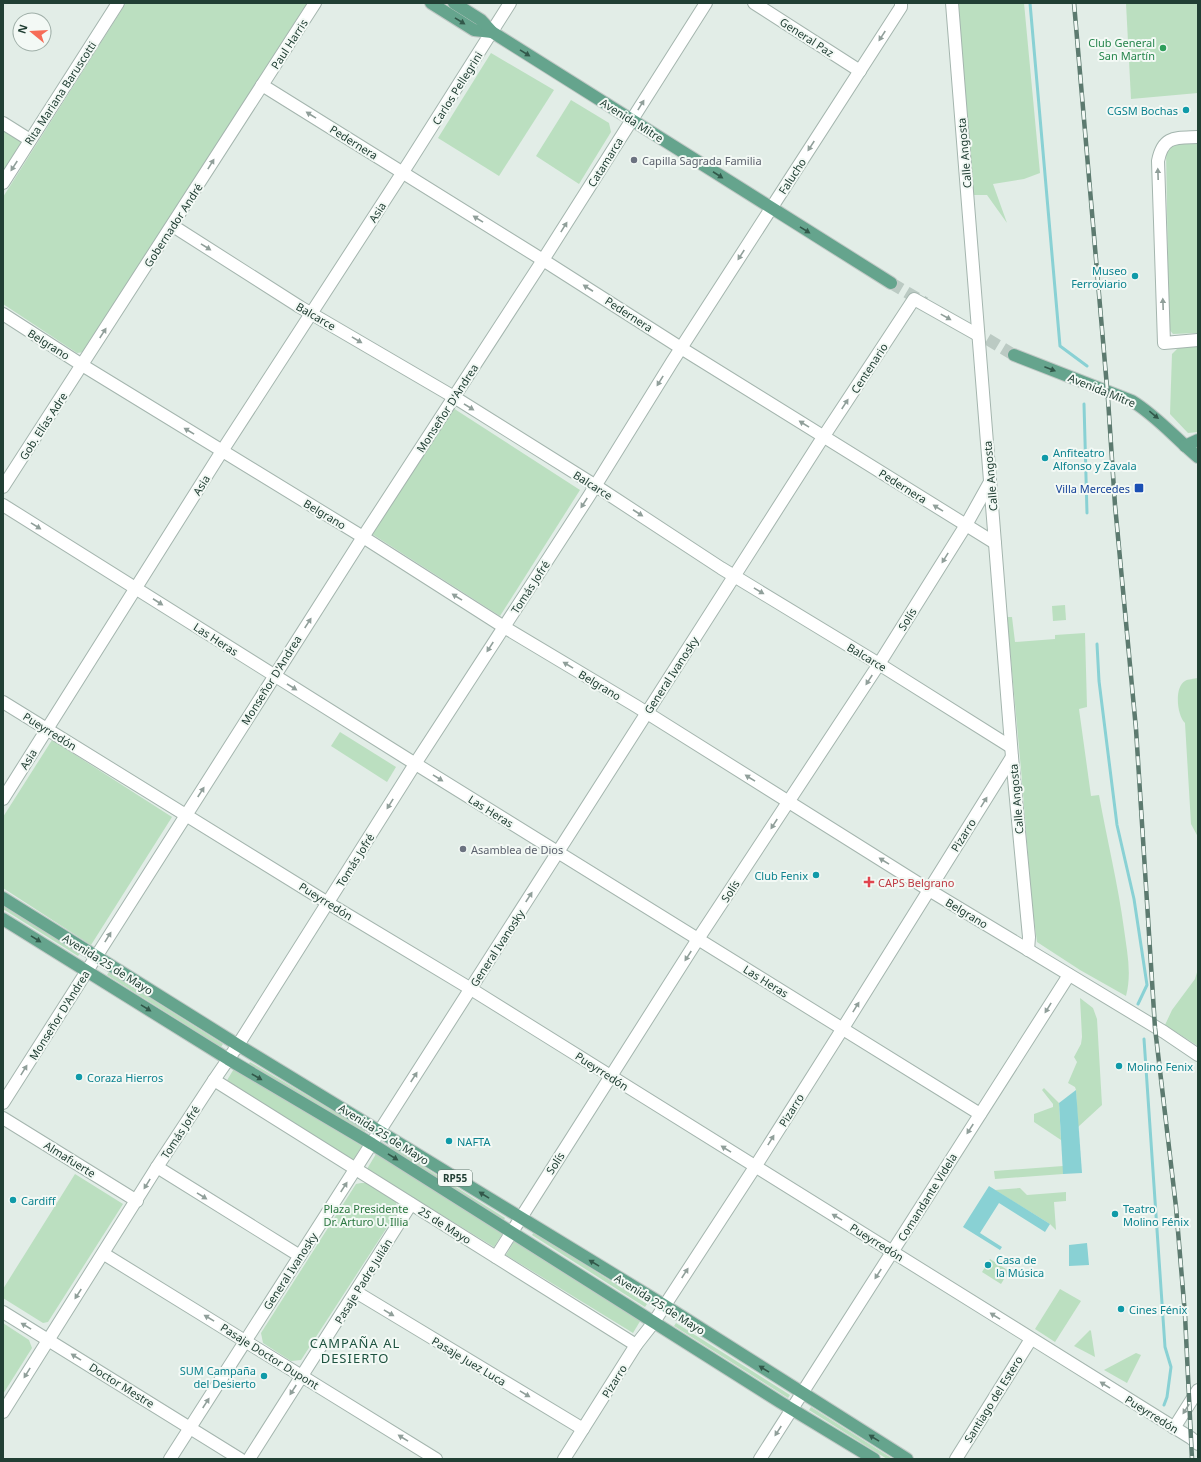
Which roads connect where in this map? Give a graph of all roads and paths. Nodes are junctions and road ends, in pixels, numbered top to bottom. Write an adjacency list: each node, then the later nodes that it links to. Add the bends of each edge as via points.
1 (118, 3): 16 (street, Rita Mariana Baruscotti)
2 (315, 3): 12 (street, Paul Harris)
3 (431, 3): 10 (main road, Avenida Mitre, one-way to 10, via 474,30)
4 (454, 3): 10 (main road, Avenida Mitre, via 481,20)
5 (510, 3): 10 (street, Carlos Pellegrini)
6 (706, 3): 13 (street, Catamarca, one-way to 6)
7 (754, 3): 11 (street, General Paz)
8 (901, 3): 11 (street, Falucho, one-way to 11, via 901,7)
9 (952, 3): 25 (street, Calle Angosta)
10 (492, 32): 13 (main road, Avenida Mitre, one-way to 13); 17 (street, Carlos Pellegrini)
11 (860, 71): 19 (street, Falucho, one-way to 19)
12 (262, 85): 17 (street, Pedernera, one-way to 12); 20 (street, Gobernador André, one-way to 12)
13 (632, 119): 19 (main road, Avenida Mitre, one-way to 19); 21 (street, Catamarca, one-way to 13)
14 (3, 123): 16 (street)
15 (1198, 136): 26 (street, one-way to 15, via 1164,343 1158,161 1165,142 1172,138)
16 (30, 140): 18 (street, Rita Mariana Baruscotti, one-way to 18)
17 (403, 172): 21 (street, Pedernera, one-way to 17); 23 (street, Asia)
18 (3, 182)
19 (771, 209): 22 (main road, Avenida Mitre, one-way to 22); 27 (street, Falucho, one-way to 27)
20 (173, 226): 23 (street, Balcarce, one-way to 23); 29 (street, Gobernador André, one-way to 20)
21 (543, 260): 27 (street, Pedernera, one-way to 21); 30 (street, Monseñor D'Andrea)
22 (891, 283)
23 (312, 313): 30 (street, Balcarce, one-way to 30); 34 (street, Asia)
24 (3, 314): 29 (street, Belgrano)
25 (978, 335): 31 (street, Centenario, one-way to 25, via 914,299); 36 (street, Calle Angosta)
26 (1198, 340)
27 (681, 348): 31 (street, Pedernera, one-way to 27); 37 (street, Tomás Jofré, one-way to 37)
28 (1014, 355): 33 (main road, Avenida Mitre, one-way to 33, via 1132,401 1157,418)
29 (82, 365): 34 (street, Belgrano, one-way to 29); 38 (street, Gob. Elías Adre)
30 (454, 397): 37 (street, Balcarce, one-way to 37); 41 (street, Monseñor D'Andrea)
31 (824, 436): 40 (street, Pedernera, one-way to 31); 43 (street, General Ivanosky)
32 (1198, 440): 33 (main road)
33 (1185, 446): 35 (main road, Avenida Mitre)
34 (222, 451): 41 (street, Belgrano); 44 (street, Asia)
35 (1198, 457)
36 (990, 482): 40 (street, Solís); 42 (street, Calle Angosta)
37 (596, 486): 43 (street, Balcarce, one-way to 43); 45 (street, Tomás Jofré, one-way to 45)
38 (3, 487)
39 (3, 505): 44 (street, Las Heras, one-way to 44)
40 (966, 525): 42 (street, Pedernera); 46 (street, Solís, one-way to 46)
41 (363, 537): 45 (street, Belgrano, one-way to 41); 47 (street, Monseñor D'Andrea, one-way to 41)
42 (996, 543): 51 (street, Calle Angosta)
43 (734, 576): 46 (street, Balcarce, one-way to 46); 49 (street, General Ivanosky)
44 (136, 588): 47 (street, Las Heras, one-way to 47); 50 (street, Asia)
45 (504, 627): 49 (street, Belgrano, one-way to 45); 52 (street, Tomás Jofré, one-way to 52)
46 (879, 664): 51 (street, Balcarce); 54 (street, Solís, one-way to 54)
47 (274, 676): 52 (street, Las Heras, one-way to 52); 55 (street, Monseñor D'Andrea, one-way to 47)
48 (3, 702): 50 (street, Pueyrredón)
49 (647, 713): 54 (street, Belgrano, one-way to 49); 56 (street, General Ivanosky)
50 (47, 729): 53 (street, Asia); 55 (street, Pueyrredón)
51 (1012, 752): 57 (street, Pizarro, one-way to 51); 62 (street, Calle Angosta, via 1029,937)
52 (415, 764): 56 (street, Las Heras, one-way to 56); 59 (street, Tomás Jofré, one-way to 59)
53 (3, 799)
54 (788, 802): 57 (street, Belgrano, one-way to 54); 61 (street, Solís, one-way to 61)
55 (186, 815): 59 (street, Pueyrredón); 63 (street, Monseñor D'Andrea, one-way to 55)
56 (558, 852): 61 (street, Las Heras); 66 (street, General Ivanosky, one-way to 56)
57 (929, 890): 62 (street, Belgrano); 67 (street, Pizarro, one-way to 57)
58 (3, 898): 63 (main road, Avenida 25 de Mayo / RP55)
59 (328, 903): 66 (street, Pueyrredón); 68 (street, Tomás Jofré)
60 (3, 919): 64 (main road, Avenida 25 de Mayo / RP55, one-way to 64)
61 (698, 940): 67 (street, Las Heras); 71 (street, Solís, one-way to 71)
62 (1028, 950): 65 (street, Belgrano)
63 (96, 956): 64 (street, Monseñor D'Andrea); 68 (main road, Avenida 25 de Mayo / RP55)
64 (86, 971): 70 (main road, Avenida 25 de Mayo / RP55, one-way to 70); 73 (street, Monseñor D'Andrea, one-way to 64)
65 (1069, 975): 69 (street, Belgrano); 74 (street, Comandante Videla, one-way to 74)
66 (471, 989): 71 (street, Pueyrredón); 76 (street, General Ivanosky, one-way to 66)
67 (843, 1028): 74 (street, Las Heras); 78 (street, Pizarro, one-way to 67)
68 (238, 1045): 70 (street, Tomás Jofré); 76 (main road, Avenida 25 de Mayo / RP55)
69 (1198, 1055)
70 (228, 1060): 72 (street, Tomás Jofré); 77 (main road, Avenida 25 de Mayo / RP55, one-way to 77)
71 (610, 1077): 78 (street, Pueyrredón, one-way to 71); 83 (street, Solís)
72 (214, 1080): 79 (street, Tomás Jofré); 80 (street, 25 de Mayo)
73 (3, 1103)
74 (980, 1114): 85 (street, Comandante Videla, one-way to 85)
75 (3, 1118): 81 (street, Almafuerte)
76 (380, 1131): 77 (street, General Ivanosky); 83 (main road, Avenida 25 de Mayo / RP55, one-way to 76)
77 (372, 1144): 80 (street, General Ivanosky); 84 (main road, Avenida 25 de Mayo / RP55, one-way to 84)
78 (754, 1167): 85 (street, Pueyrredón, one-way to 78); 90 (street, Pizarro, one-way to 78)
79 (158, 1168): 81 (street, Tomás Jofré, one-way to 81); 87 (street, one-way to 87)
80 (355, 1169): 82 (street, 25 de Mayo); 87 (street, General Ivanosky, one-way to 80)
81 (137, 1201): 86 (street, Tomás Jofré)
82 (411, 1204): 88 (street, 25 de Mayo); 89 (street, Pasaje Padre Julián)
83 (520, 1218): 84 (street, Solís); 90 (main road, Avenida 25 de Mayo / RP55, one-way to 83)
84 (511, 1232): 88 (street, Solís); 92 (main road, Avenida 25 de Mayo / RP55)
85 (893, 1251): 93 (street, Pueyrredón, one-way to 85); 99 (street, Comandante Videla, one-way to 99)
86 (104, 1254): 94 (street, Tomás Jofré, one-way to 94); 95 (street, Pasaje Doctor Dupont, one-way to 86)
87 (300, 1256): 95 (street, General Ivanosky)
88 (496, 1257): 96 (street, 25 de Mayo)
89 (356, 1292): 97 (street, Pasaje Padre Julián); 104 (street, Pasaje Juez Luca, one-way to 104)
90 (664, 1305): 92 (street, Pizarro); 99 (main road, Avenida 25 de Mayo / RP55, one-way to 90)
91 (3, 1312): 94 (street, Doctor Mestre, one-way to 91)
92 (654, 1322): 96 (street, Pizarro); 100 (main road, Avenida 25 de Mayo / RP55)
93 (1032, 1339): 103 (street, Pueyrredón, one-way to 93); 114 (street, Santiago del Estero)
94 (48, 1340): 101 (street, Tomás Jofré, one-way to 101); 102 (street, Doctor Mestre, one-way to 94)
95 (246, 1341): 97 (street, Pasaje Doctor Dupont); 102 (street, General Ivanosky, one-way to 95)
96 (636, 1345): 104 (street, Pizarro)
97 (302, 1376): 108 (street, Pasaje Padre Julián, one-way to 108); 109 (street, Pasaje Doctor Dupont, one-way to 97)
98 (1198, 1390): 103 (street, one-way to 103)
99 (802, 1393): 100 (street, Comandante Videla); 113 (main road, Avenida 25 de Mayo / RP55, one-way to 99)
100 (792, 1409): 111 (street, Comandante Videla, one-way to 111); 112 (main road, Avenida 25 de Mayo / RP55)
101 (3, 1412)
102 (190, 1428): 106 (street, General Ivanosky); 107 (street, Doctor Mestre)
103 (1174, 1428): 105 (street, Pueyrredón)
104 (583, 1429): 110 (street, Pizarro)
105 (1198, 1444)
106 (170, 1459)
107 (240, 1459)
108 (249, 1459)
109 (436, 1459)
110 (564, 1459)
111 (760, 1459)
112 (874, 1459)
113 (907, 1459)
114 (956, 1459)

